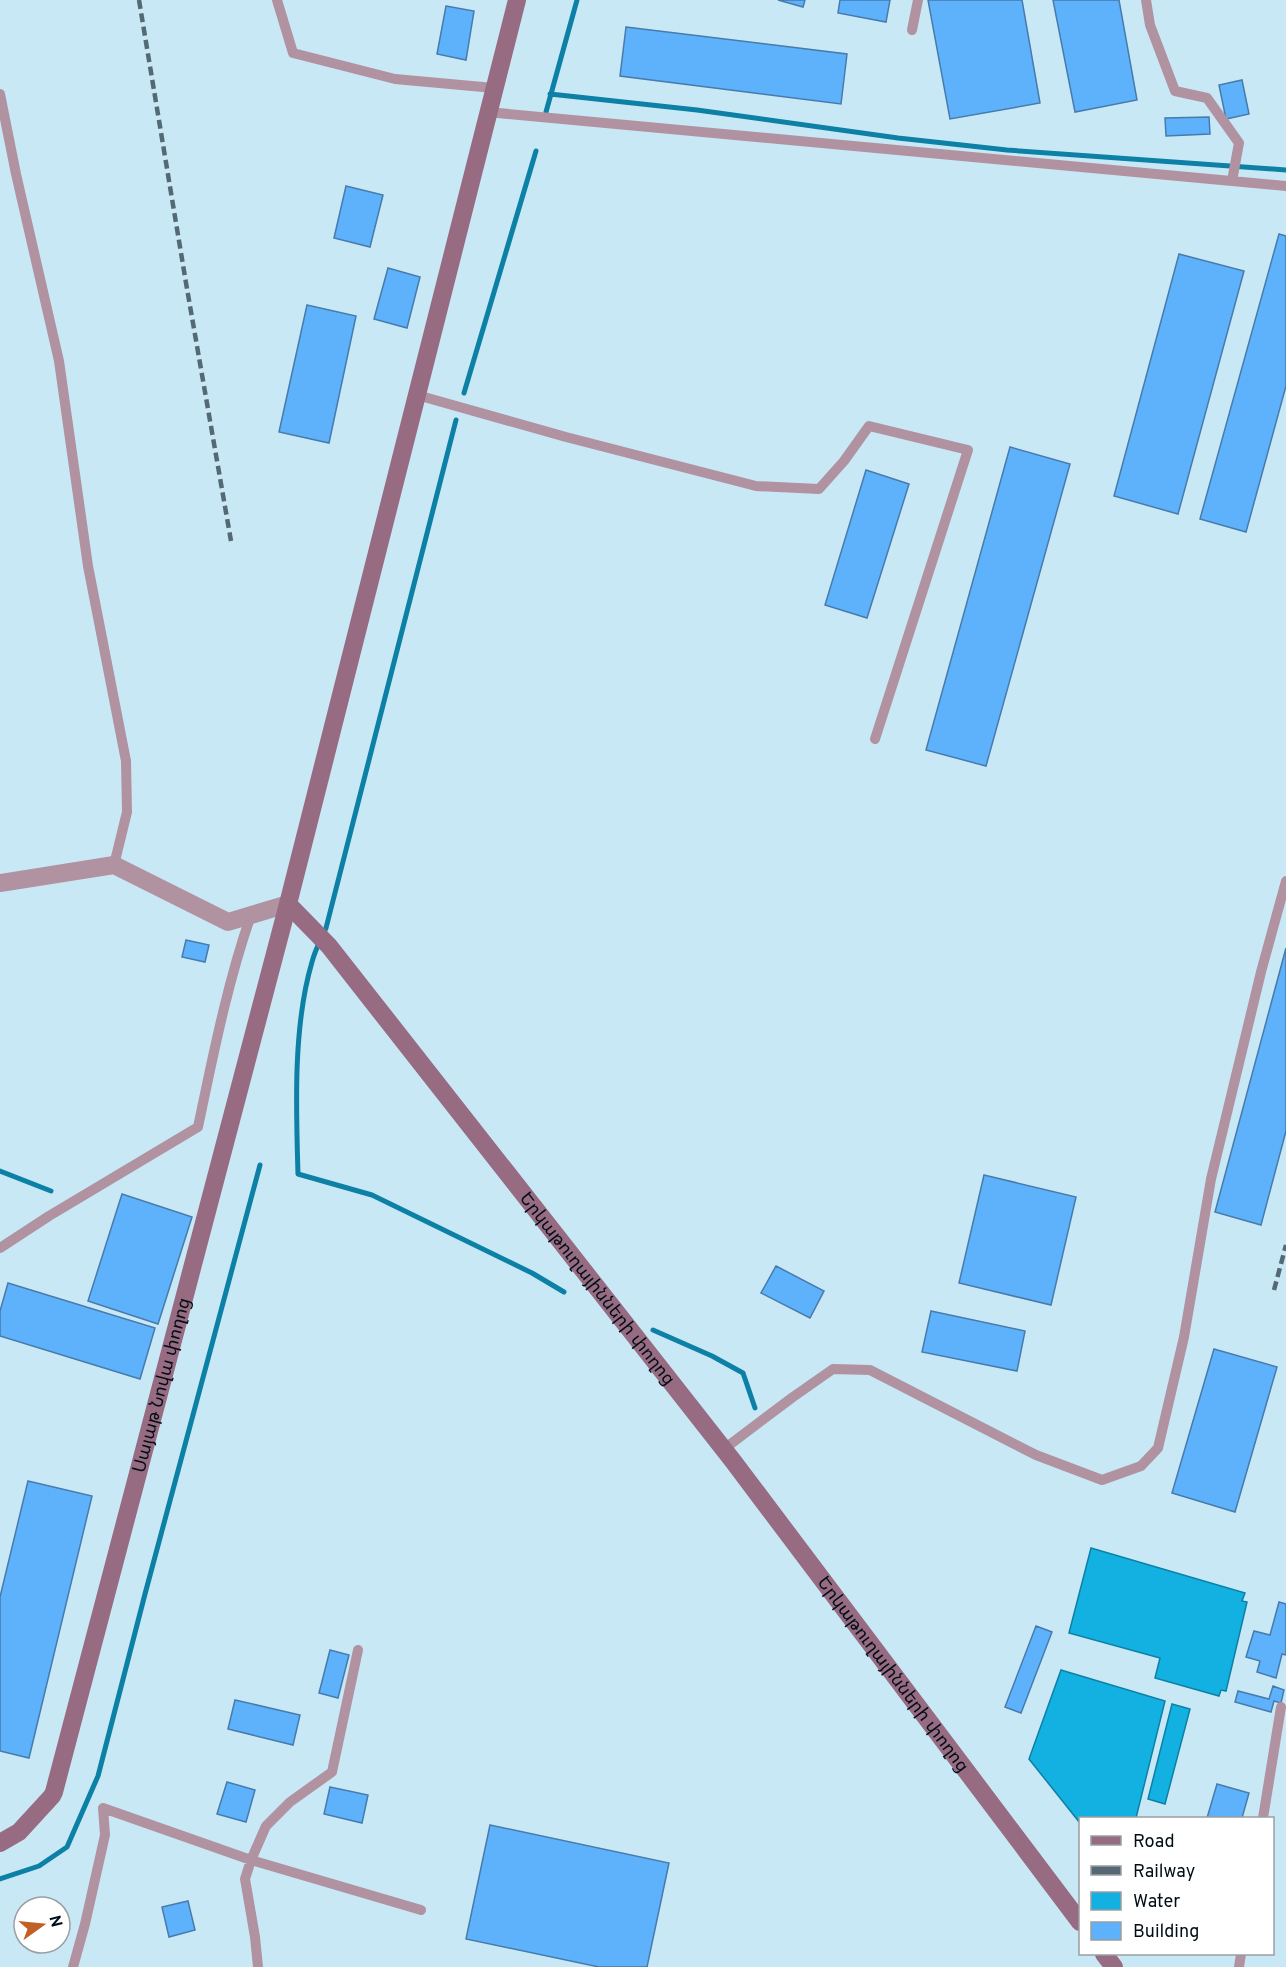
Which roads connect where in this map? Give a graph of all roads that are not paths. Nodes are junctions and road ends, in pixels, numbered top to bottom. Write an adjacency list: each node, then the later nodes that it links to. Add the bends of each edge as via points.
1 (277, 0): 6 (lane, via 293,53 395,79)
2 (517, 0): 6 (main road, Սայաթ Նովա փողոց)
3 (918, 0): 5 (lane)
4 (1146, 0): 9 (lane, via 1150,25 1175,91 1208,98 1239,142)
5 (912, 30)
6 (494, 88): 8 (main road, Սայաթ Նովա փողոց)
7 (0, 94): 13 (lane, via 59,362 88,566 126,761 127,812)
8 (488, 112): 9 (lane); 11 (main road, Սայաթ Նովա փողոց)
9 (1233, 177): 10 (lane)
10 (1286, 186)
11 (417, 395): 12 (lane, via 756,486 819,489 869,426 968,450); 16 (main road, Սայաթ Նովա փողոց)
12 (875, 739)
13 (114, 865): 15 (street); 17 (street, via 228,922)
14 (1286, 881): 19 (lane, via 1211,1179 1184,1337 1158,1448 1141,1466 1102,1480 1036,1455 870,1370 833,1369)
15 (0, 883)
16 (288, 904): 17 (street); 19 (main road, Երկաթուղայինների փողոց, via 329,946); 23 (main road, Սայաթ Նովա փողոց, via 54,1792 20,1832)
17 (251, 915): 18 (lane, via 218,1032 198,1127)
18 (0, 1248)
19 (724, 1449): 26 (main road, Երկաթուղայինների փողոց)
20 (358, 1650): 24 (lane, via 332,1772 290,1802 266,1826)
21 (1281, 1707): 22 (lane)
22 (1263, 1817)
23 (0, 1844)
24 (251, 1860): 25 (lane); 27 (lane, via 103,1808 105,1835); 28 (lane, via 245,1879)
25 (421, 1910)
26 (1079, 1921)
27 (73, 1967)
28 (258, 1967)

